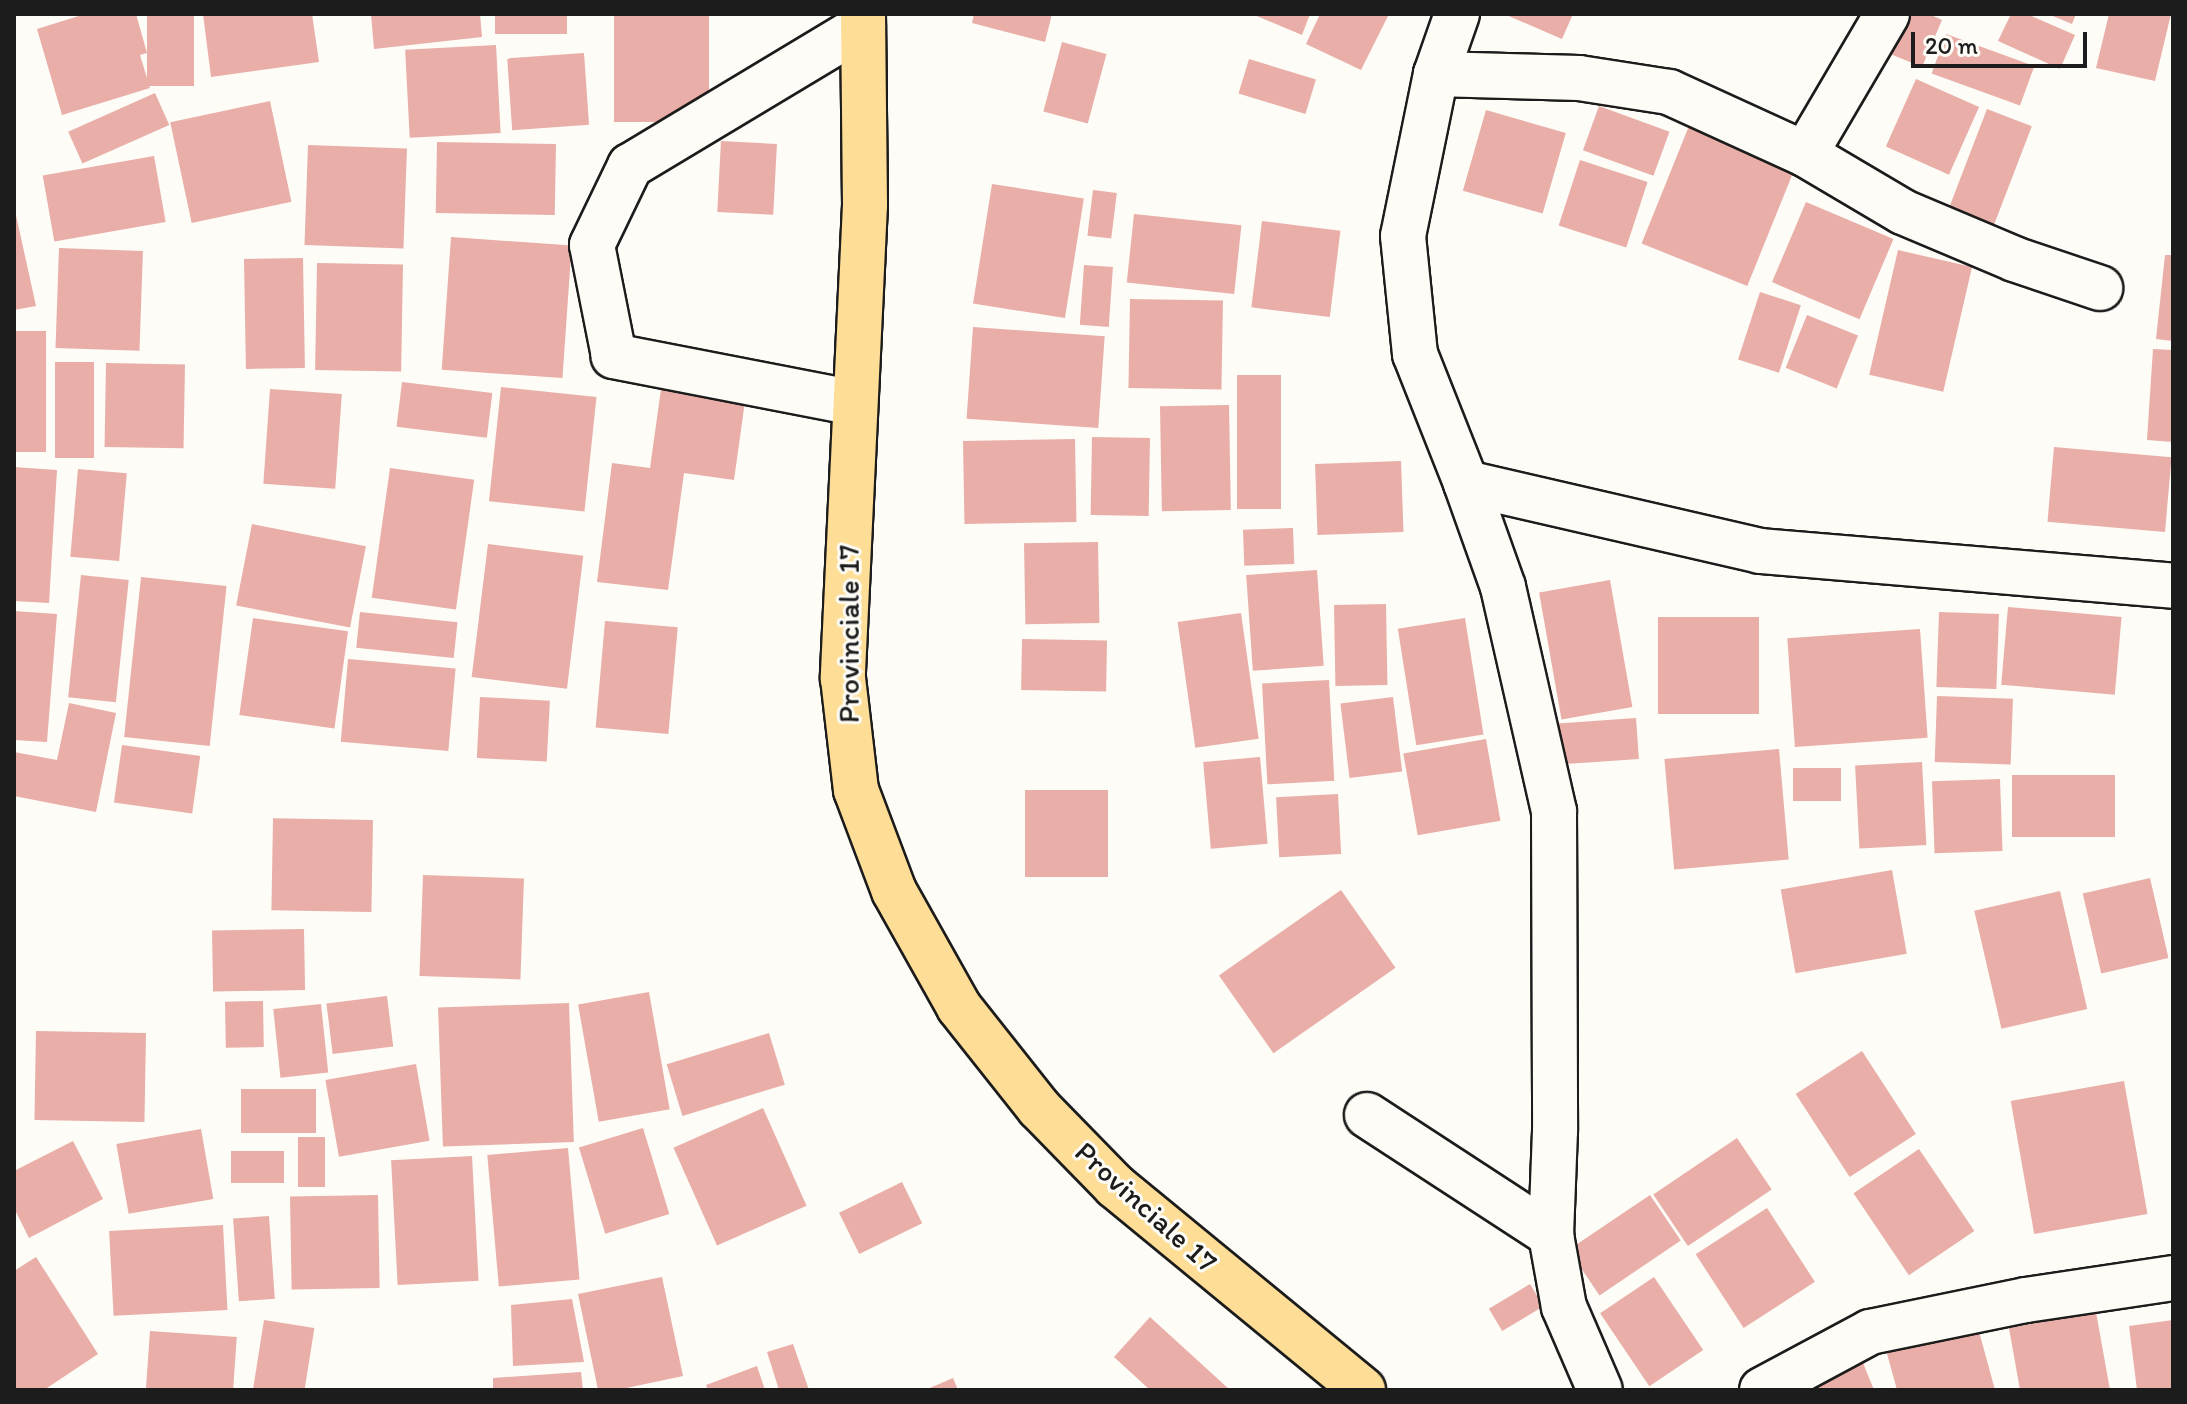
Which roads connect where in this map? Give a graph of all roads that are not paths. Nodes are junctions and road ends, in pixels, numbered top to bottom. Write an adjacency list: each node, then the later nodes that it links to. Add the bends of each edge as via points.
1 (1457, 14): 4 (street)
2 (1887, 14): 5 (street)
3 (863, 20): 7 (main road, Provinciale 17, via 865,205); 7 (street, via 630,166 592,245 614,356)
4 (1436, 74): 5 (street, via 1579,78 1669,92); 8 (street, via 1403,236 1415,354)
5 (1805, 154): 6 (street, via 1903,212)
6 (2100, 288)
7 (855, 403): 13 (main road, Provinciale 17, via 843,678 856,790 894,891 959,1007 1039,1108 1115,1186)
8 (1466, 483): 9 (street, via 1760,551); 11 (street, via 1503,587 1554,811)
9 (2173, 586)
10 (1367, 1115): 11 (street)
11 (1551, 1235): 14 (street, via 1564,1307)
12 (2173, 1278): 15 (street, via 2026,1300 1870,1332)
13 (1363, 1390)
14 (1600, 1390)
15 (1762, 1390)

